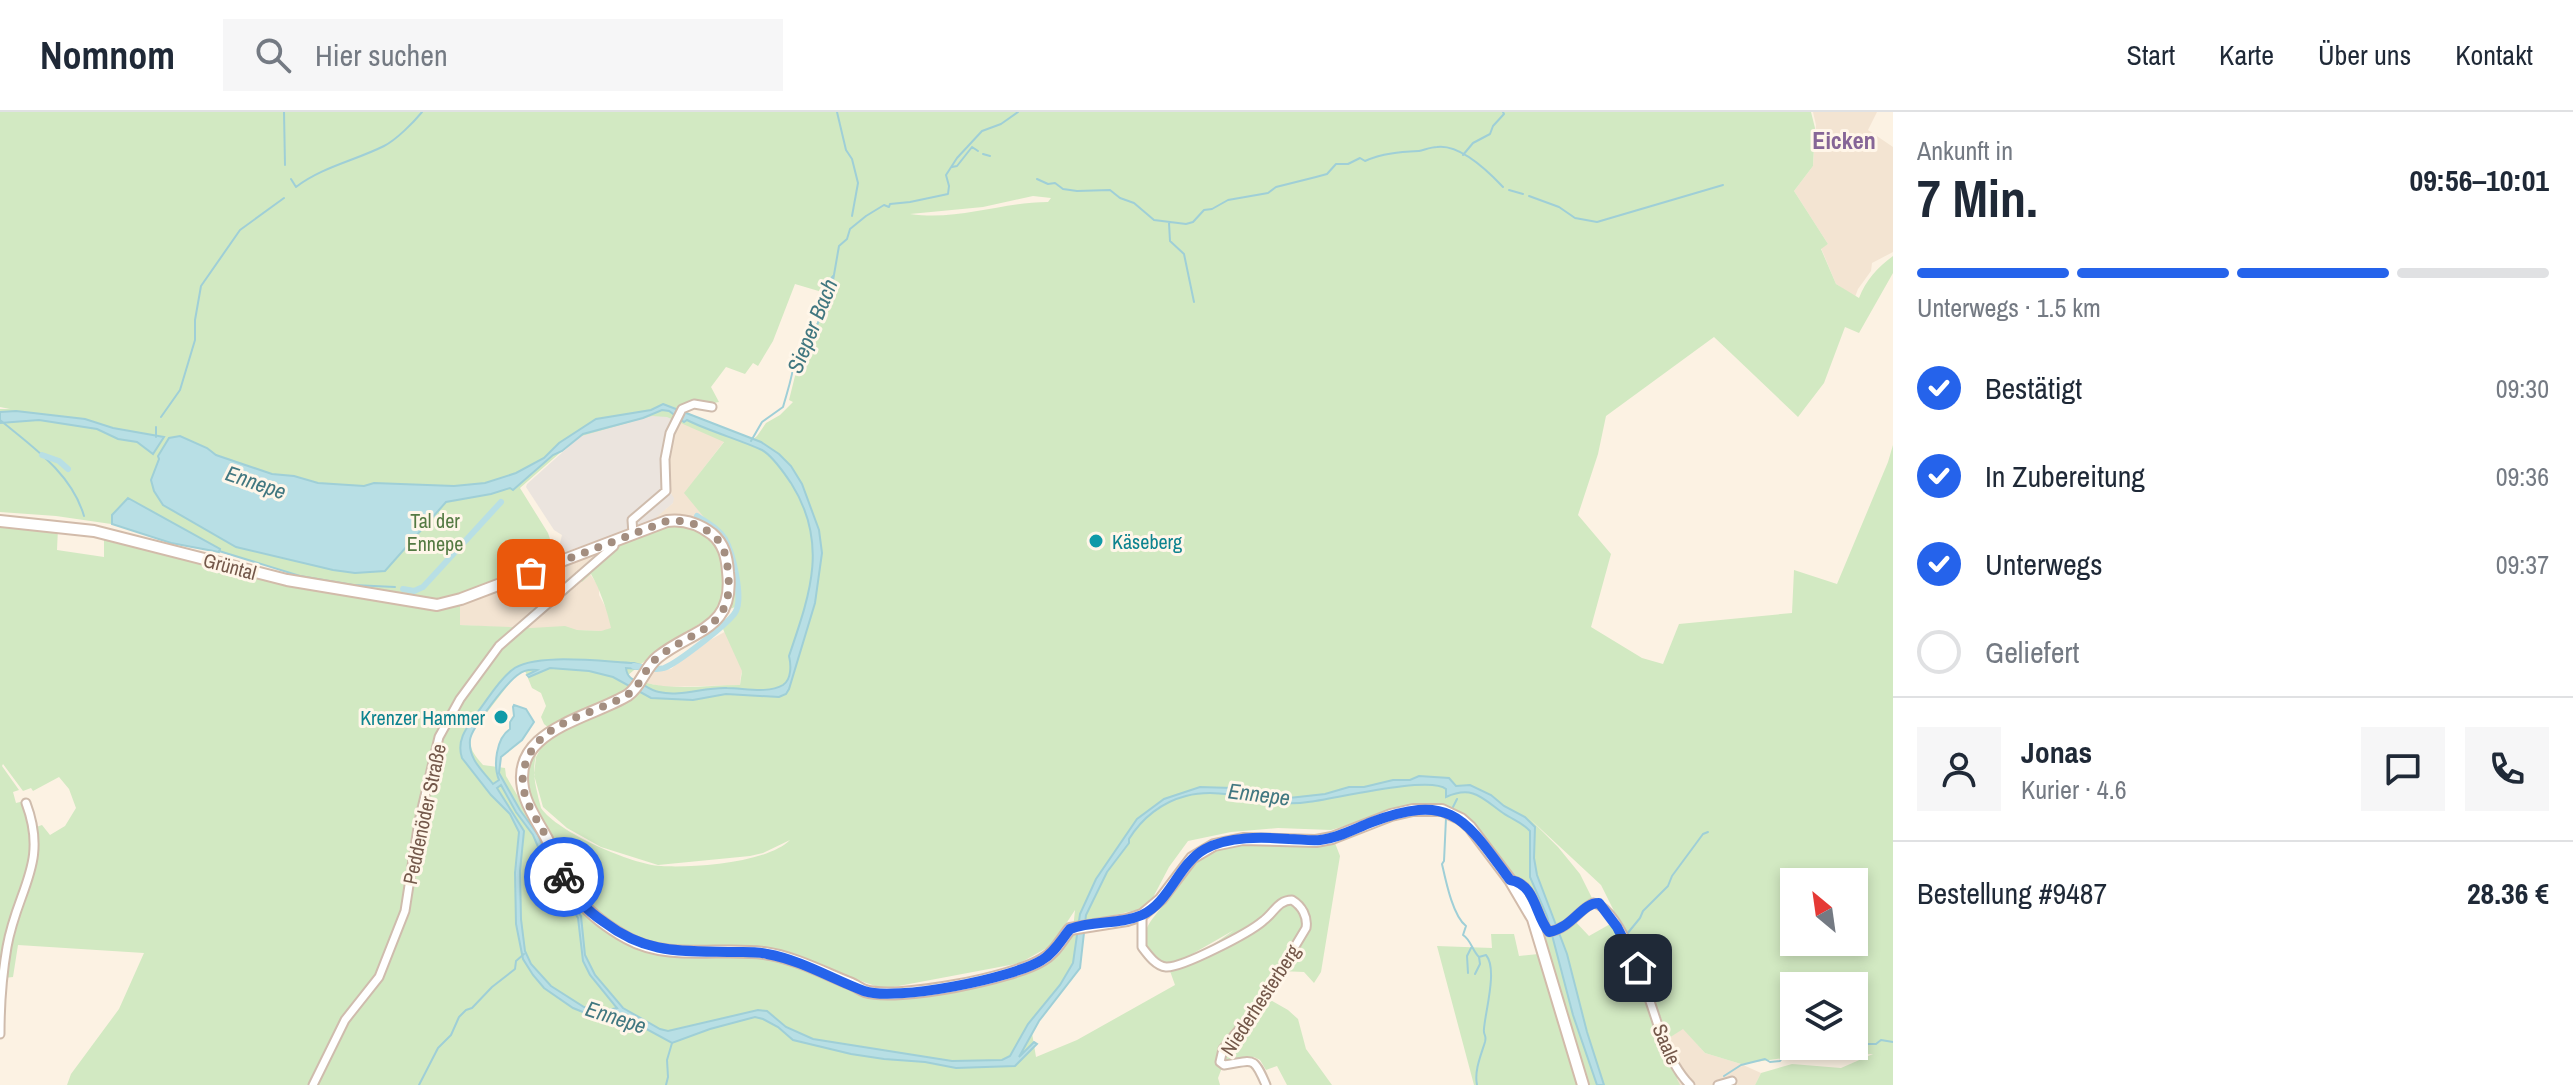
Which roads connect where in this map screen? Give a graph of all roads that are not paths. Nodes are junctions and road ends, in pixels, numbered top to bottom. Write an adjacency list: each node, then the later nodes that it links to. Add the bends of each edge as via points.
1 (712, 407): 3 (street, via 694,404 682,409 670,433 666,491 632,520)
2 (0, 521): 4 (street, Grüntal, via 94,531 244,571 437,605)
3 (633, 534): 4 (street, Grüntal); 7 (street, Grüntal, via 671,521 710,533 726,553 727,602 716,620 660,655 642,678 555,728 528,757 525,797 567,884 595,916 652,948 767,954 864,991 895,994 1028,968 1053,953 1070,929)
4 (615, 541): 10 (street, Peddenöder Straße, via 499,646 460,699 439,737 405,911 379,977 345,1020)
5 (26, 803): 8 (street, via 36,849 7,945)
6 (1510, 880): 7 (street, via 1461,819 1427,809 1391,815 1316,841 1252,838 1214,845 1192,858); 12 (street, via 1533,919); 13 (street, Saale, via 1527,889 1549,932 1593,903 1603,907 1632,954 1662,1037)
7 (1142, 915): 11 (street, Niederhesterberg, via 1142,947 1156,962 1170,967 1228,944 1265,920 1281,902 1292,900 1300,907 1306,928 1268,993 1220,1056 1224,1065 1248,1059 1257,1064)
8 (0, 1034)
9 (1732, 1081): 14 (street)
10 (313, 1085)
11 (1266, 1085)
12 (1583, 1085)
13 (1690, 1085)
14 (1718, 1085)

